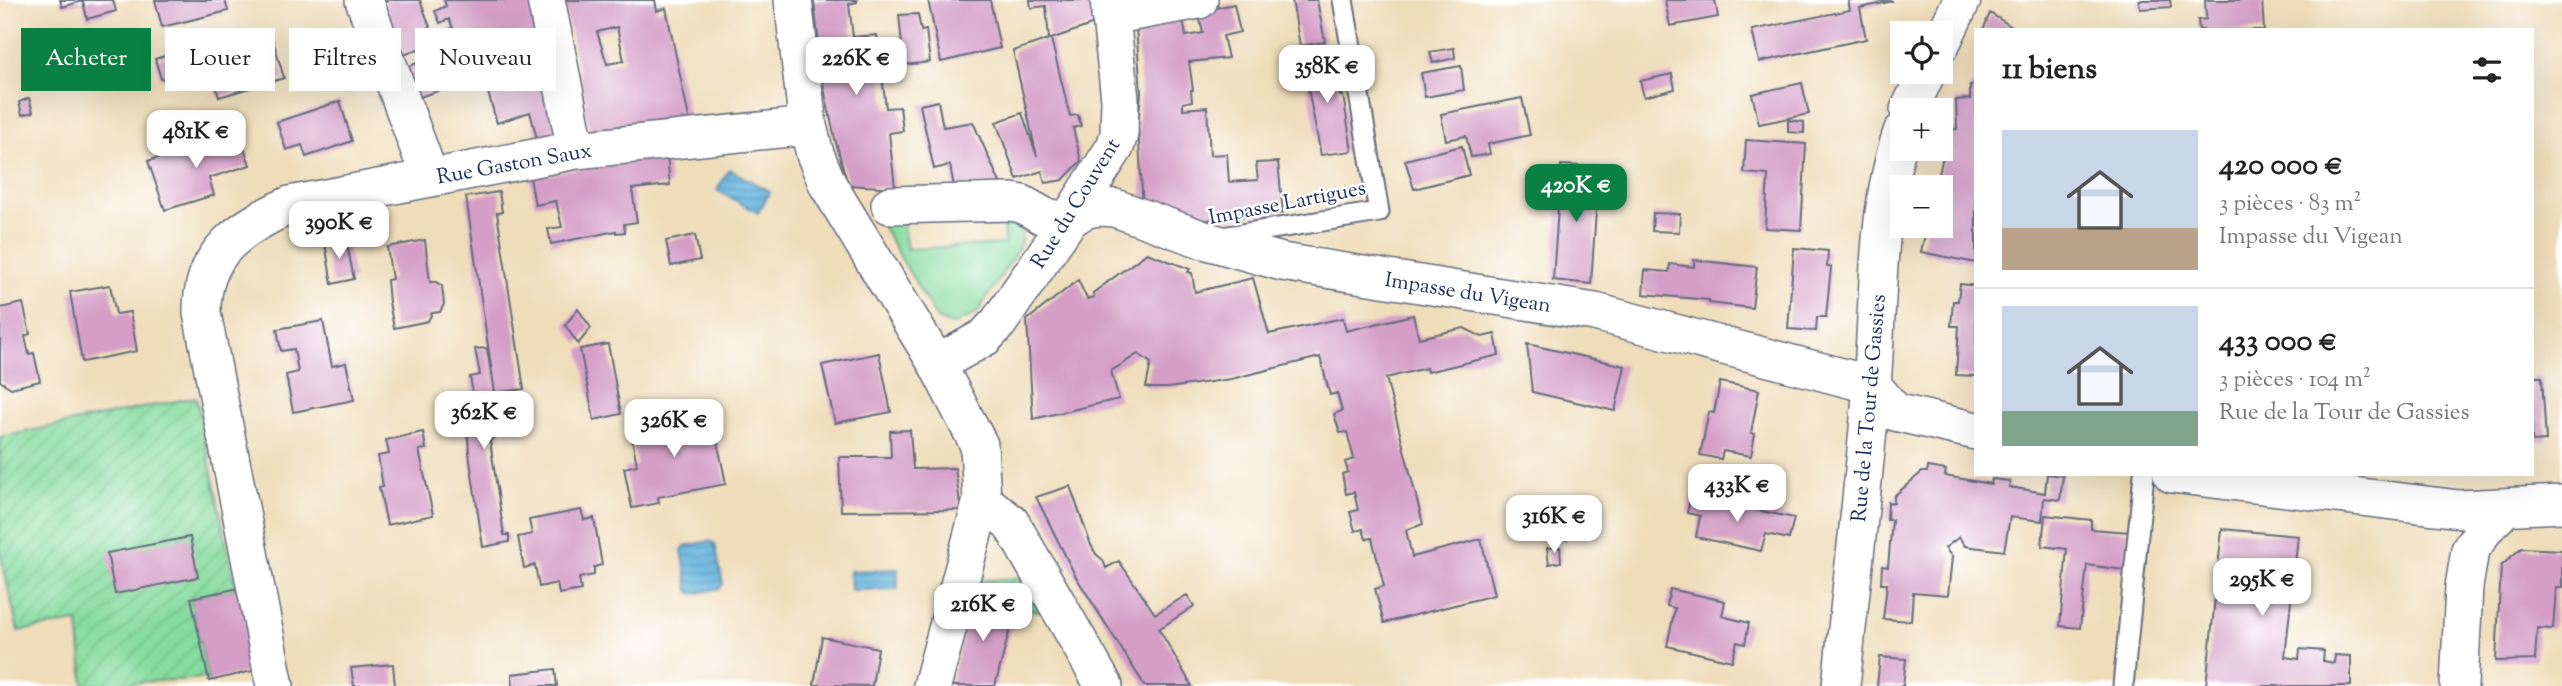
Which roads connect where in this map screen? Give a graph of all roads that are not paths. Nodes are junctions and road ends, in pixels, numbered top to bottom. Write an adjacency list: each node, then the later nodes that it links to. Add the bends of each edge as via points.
1 (364, 0): 12 (street)
2 (546, 0): 10 (street)
3 (793, 0): 9 (street)
4 (1199, 0): 7 (street)
5 (1343, 0): 15 (lane, Impasse Lartigues, via 1379,212)
6 (1962, 0): 8 (street)
7 (1110, 8): 14 (street, Rue du Couvent, via 1119,134)
8 (1952, 21)
9 (808, 126): 10 (street, Rue Gaston Saux); 16 (street, via 828,185)
10 (576, 150): 12 (street, Rue Gaston Saux)
11 (1894, 161): 17 (street, Rue de la Tour de Gassies, via 1881,234)
12 (430, 178): 24 (street, Rue Gaston Saux, via 290,205 255,221 233,238 212,264 202,292 202,313)
13 (890, 205): 14 (street, via 1011,202)
14 (1068, 221): 15 (street, Impasse du Vigean, via 1083,209 1115,208); 16 (street, Rue du Couvent, via 985,337)
15 (1204, 240): 17 (street, Impasse du Vigean, via 1282,262 1595,312)
16 (937, 365): 21 (street, via 979,446)
17 (1872, 385): 18 (street, via 1895,412); 27 (street, Rue de la Tour de Gassies)
18 (1974, 431)
19 (2144, 476): 28 (lane)
20 (2188, 476): 23 (street, via 2459,509)
21 (982, 500): 25 (street); 26 (street, via 1011,523)
22 (2562, 504): 23 (street)
23 (2506, 507): 29 (street, via 2470,550)
24 (275, 686)
25 (932, 686)
26 (1104, 686)
27 (1841, 686)
28 (2123, 686)
29 (2459, 686)

